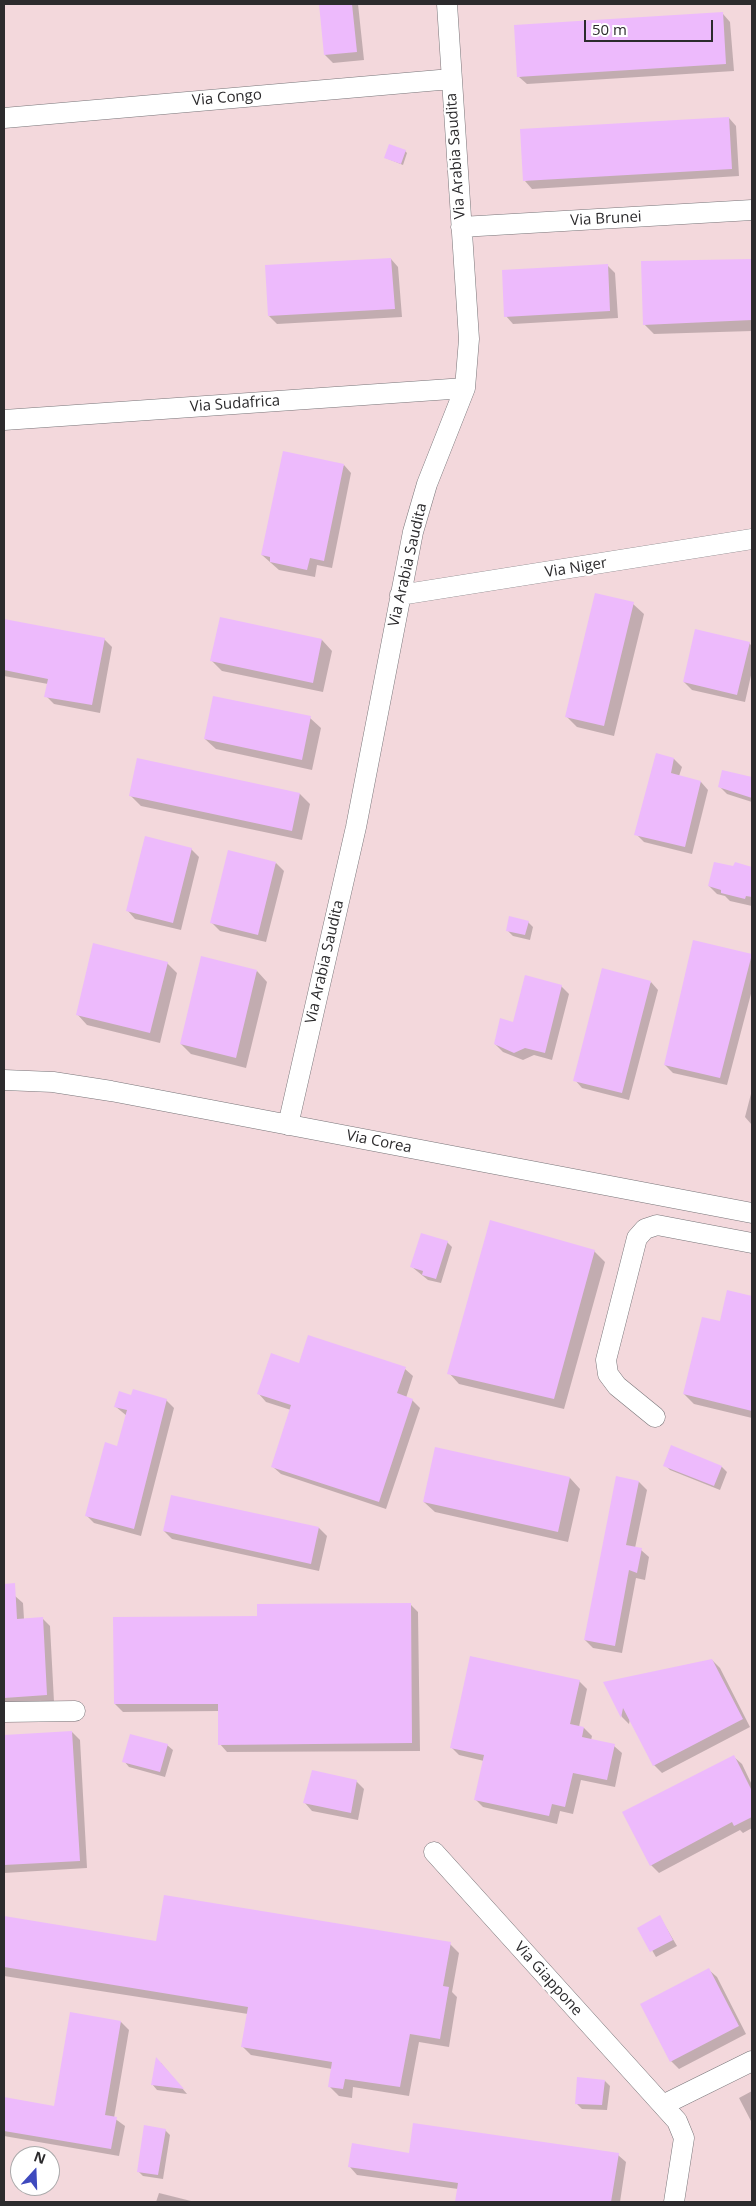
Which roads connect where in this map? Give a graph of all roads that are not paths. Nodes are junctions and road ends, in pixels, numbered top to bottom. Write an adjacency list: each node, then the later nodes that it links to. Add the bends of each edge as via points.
1 (447, 4): 2 (street, Via Arabia Saudita)
2 (451, 79): 3 (street, Via Congo); 5 (street, Via Arabia Saudita)
3 (4, 118)
4 (752, 210): 5 (street, Via Brunei)
5 (461, 227): 6 (street, Via Arabia Saudita, via 468,339)
6 (465, 388): 7 (street, Via Sudafrica); 9 (street, Via Arabia Saudita, via 427,484)
7 (4, 420)
8 (752, 539): 9 (street, Via Niger)
9 (400, 595): 11 (street, Via Arabia Saudita, via 356,827)
10 (4, 1080): 11 (street, Via Corea, via 53,1082 111,1091)
11 (288, 1125): 12 (street, Via Corea)
12 (689, 1201): 13 (street, Via Corea); 14 (street)
13 (752, 1213)
14 (684, 1230): 15 (street); 16 (street, via 657,1225 645,1229 637,1238 606,1360 608,1374 617,1386)
15 (752, 1243)
16 (655, 1417)
17 (76, 1711): 18 (street)
18 (4, 1712)
19 (434, 1852): 21 (street, Via Giappone)
20 (752, 2062): 21 (street)
21 (663, 2105): 22 (street, Via Giappone, via 677,2121 684,2138)
22 (674, 2202)

